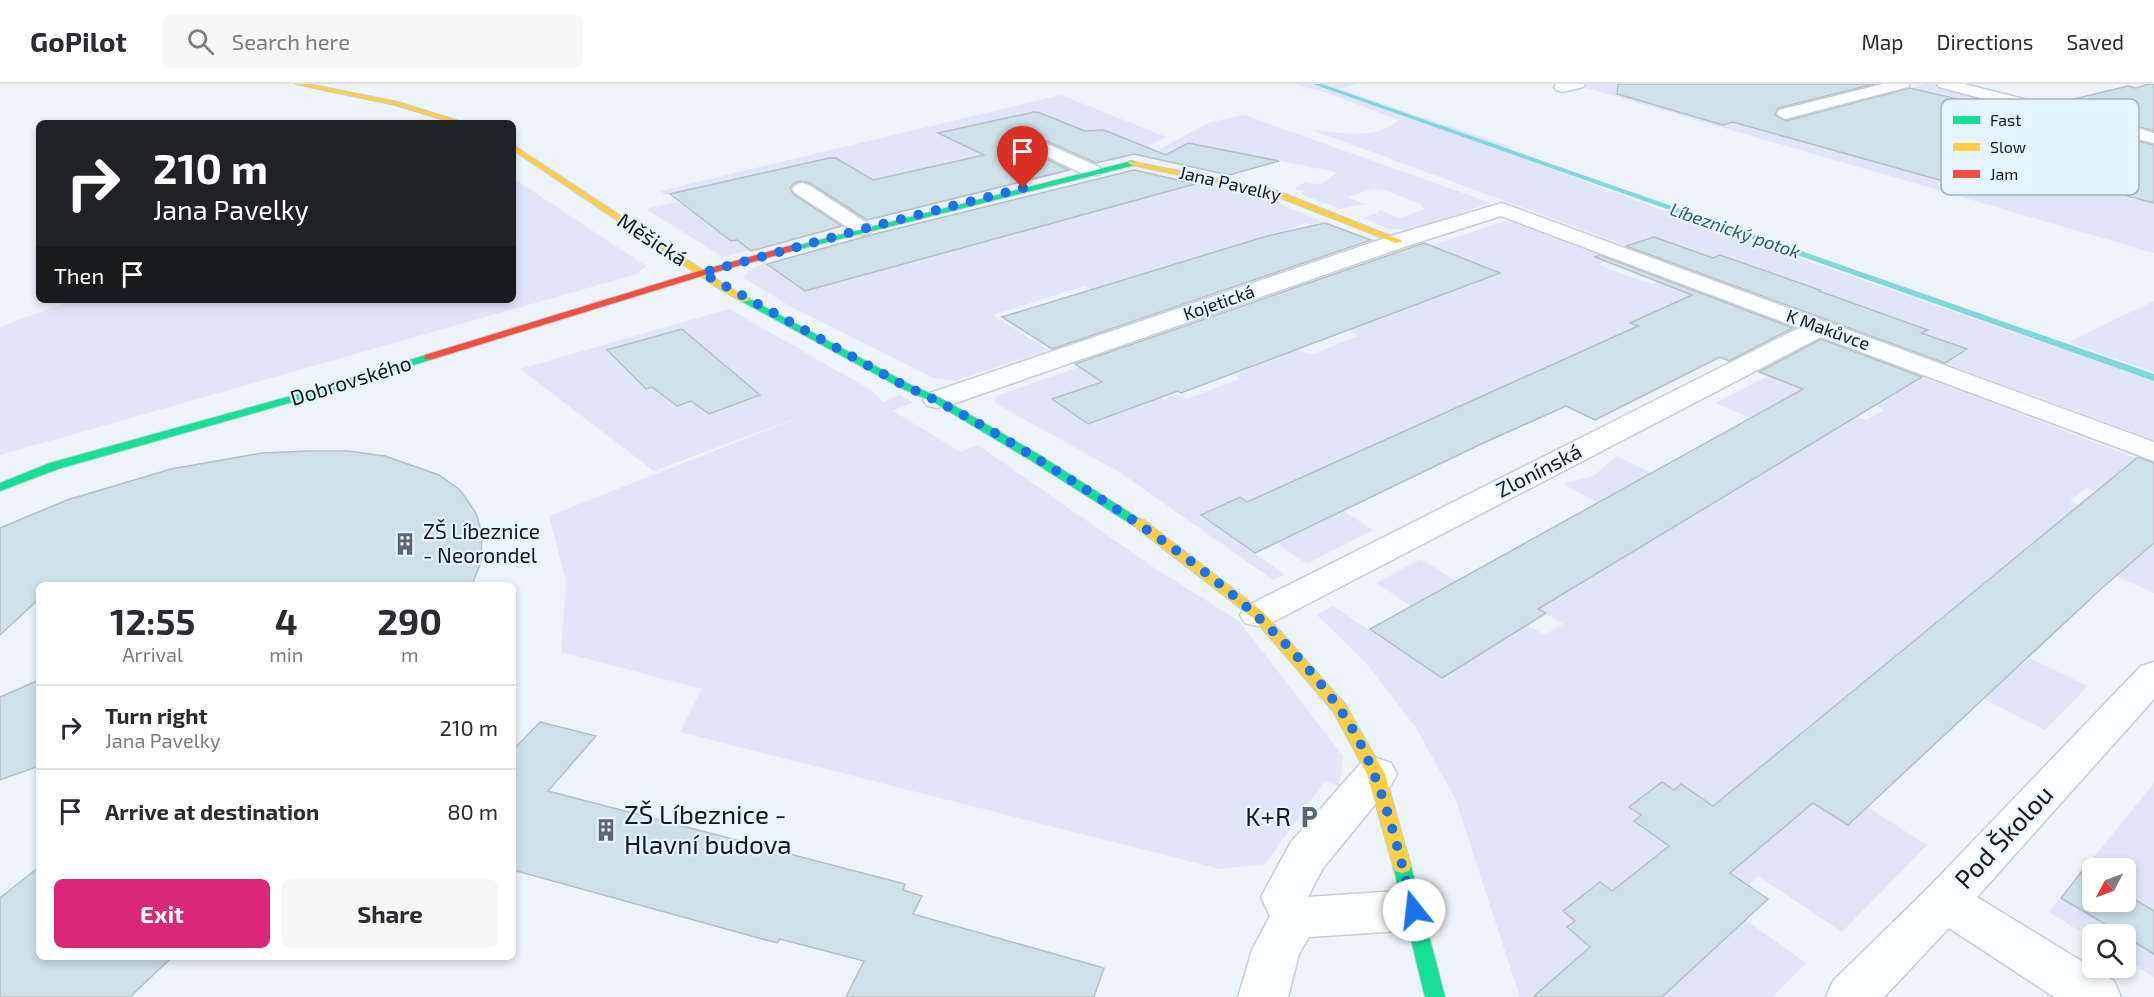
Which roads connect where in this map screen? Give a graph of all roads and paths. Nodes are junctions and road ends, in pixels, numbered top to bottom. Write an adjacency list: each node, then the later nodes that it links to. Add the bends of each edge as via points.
1 (298, 84): 6 (street, via 396,103)
2 (1902, 84): 5 (street)
3 (1945, 84): 4 (street)
4 (2004, 99)
5 (1785, 114)
6 (451, 120)
7 (2139, 134): 8 (street)
8 (2154, 138)
9 (1024, 139): 11 (street)
10 (516, 149): 16 (street, Měšická)
11 (1092, 171): 14 (street, Jana Pavelky); 15 (street, Jana Pavelky, via 1134,162 1272,192)
12 (802, 189): 14 (street)
13 (1502, 209): 15 (street, Kojetická); 17 (street, K Makůvce)
14 (863, 229): 16 (street, Jana Pavelky)
15 (1399, 241): 18 (street, Kojetická)
16 (702, 273): 18 (street, Měšická); 20 (street, Dobrovského, via 331,387 54,466)
17 (1821, 327): 19 (street, K Makůvce); 21 (street, Zlonínská)
18 (937, 400): 21 (street, Měšická, via 1142,525)
19 (2154, 452)
20 (0, 487)
21 (1257, 615): 23 (street, Měšická, via 1339,708)
22 (2154, 675): 24 (street, Pod Školou)
23 (1376, 774): 25 (street, Měšická); 26 (street, via 1307,855 1284,897)
24 (1944, 901): 29 (street, Pod Školou); 30 (street)
25 (1414, 910): 26 (street); 28 (street, Měšická)
26 (1295, 918): 27 (street, via 1276,950)
27 (1263, 997)
28 (1435, 997)
29 (1851, 997)
30 (2096, 997)

